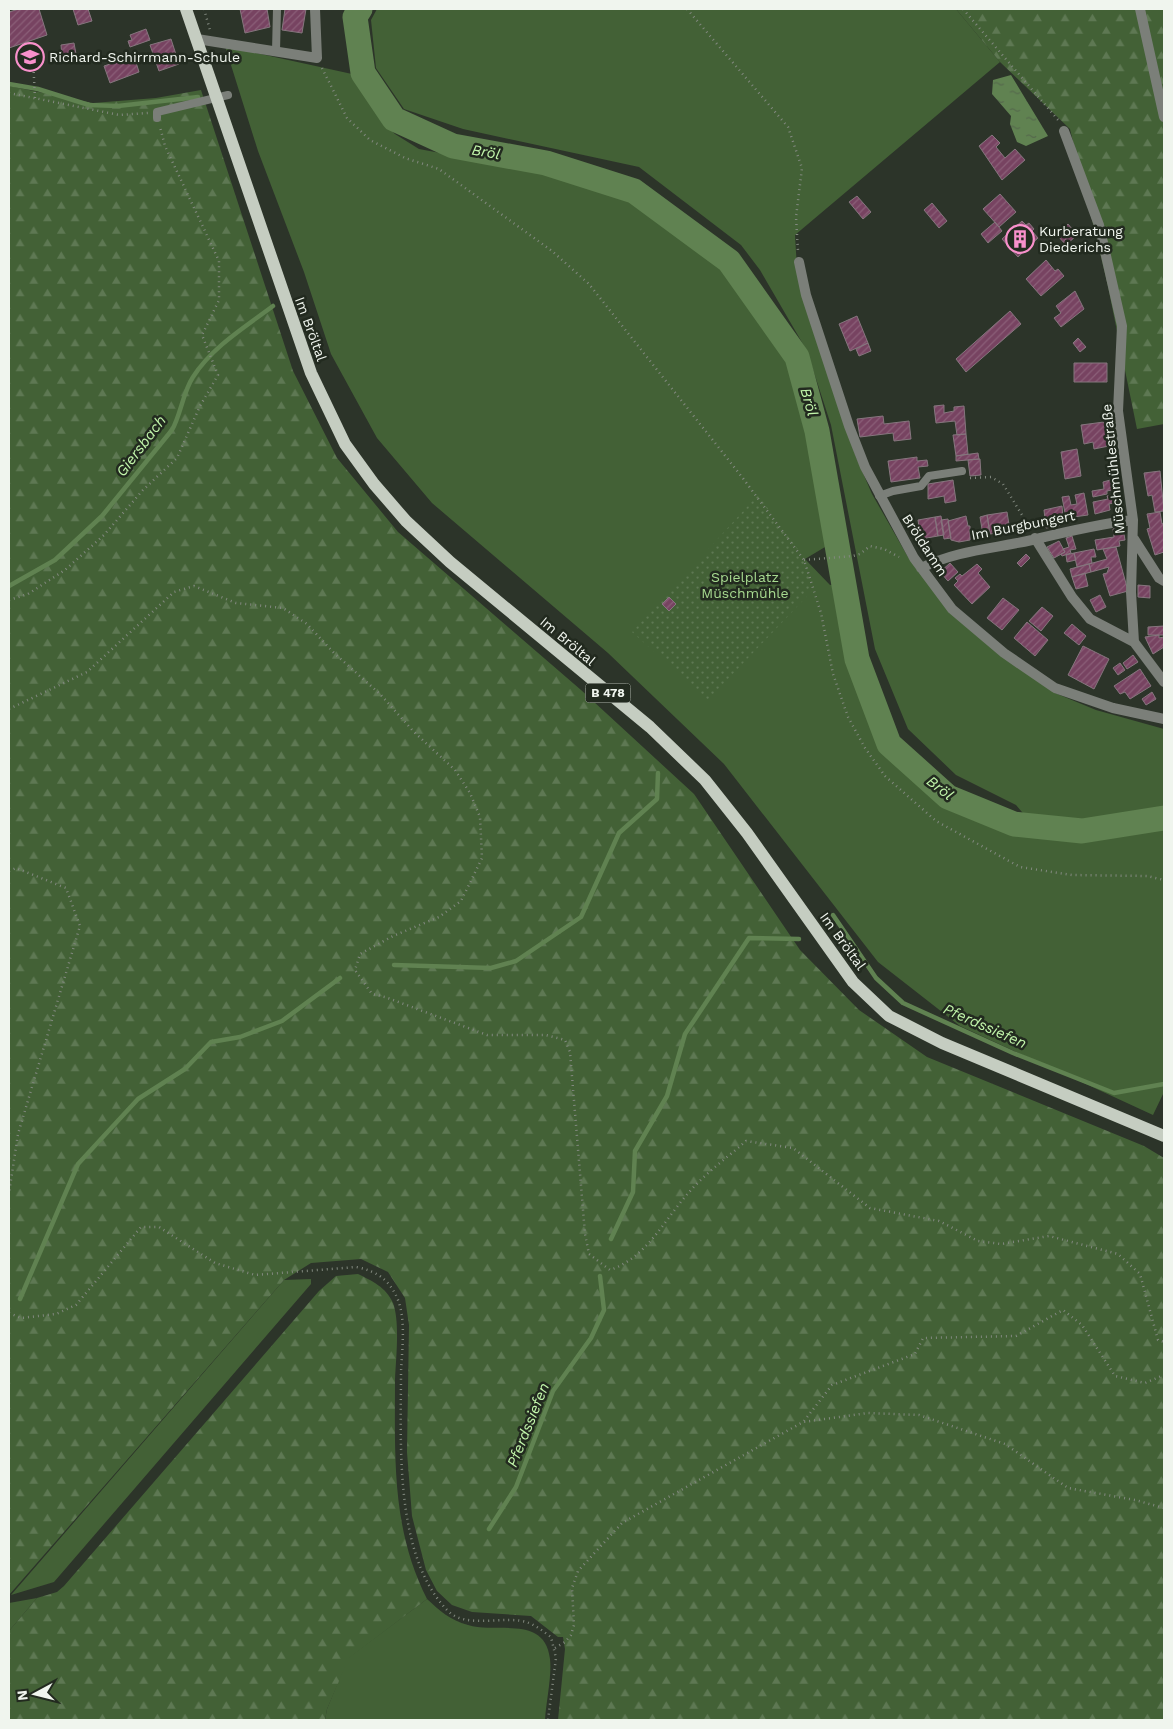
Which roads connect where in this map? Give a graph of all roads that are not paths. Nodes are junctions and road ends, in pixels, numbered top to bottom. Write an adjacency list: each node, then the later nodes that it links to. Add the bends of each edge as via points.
1 (186, 9): 5 (main road, Im Bröltal / B 478)
2 (277, 9): 6 (lane)
3 (315, 9): 6 (street, via 317,58)
4 (1140, 9): 9 (street)
5 (197, 39): 6 (street); 7 (main road, Im Bröltal / B 478)
6 (276, 51)
7 (222, 98): 8 (lane); 22 (main road, Im Bröltal / B 478, via 311,373 346,444 406,521 450,562 650,727 705,780 747,833 853,982 889,1016 942,1044)
8 (157, 115)
9 (1164, 117)
10 (1064, 131): 14 (street, Müschmühlestraße, via 1100,225 1122,326 1118,410)
11 (799, 262): 13 (street, Bröldamm, via 806,295 849,426)
12 (962, 471): 13 (lane, via 929,476 921,486)
13 (879, 496): 17 (street, Bröldamm)
14 (1133, 520): 15 (street, Im Burgbungert); 16 (street, Müschmühlestraße)
15 (1034, 539): 17 (street, Im Burgbungert, via 945,556); 19 (street, via 1072,597 1090,618)
16 (1134, 539): 18 (street); 19 (street, Müschmühlestraße, via 1131,592)
17 (921, 568): 21 (street, Bröldamm, via 952,609 1004,653 1055,688 1113,708)
18 (1164, 581)
19 (1134, 642): 20 (street)
20 (1164, 682)
21 (1164, 719)
22 (1164, 1136)

